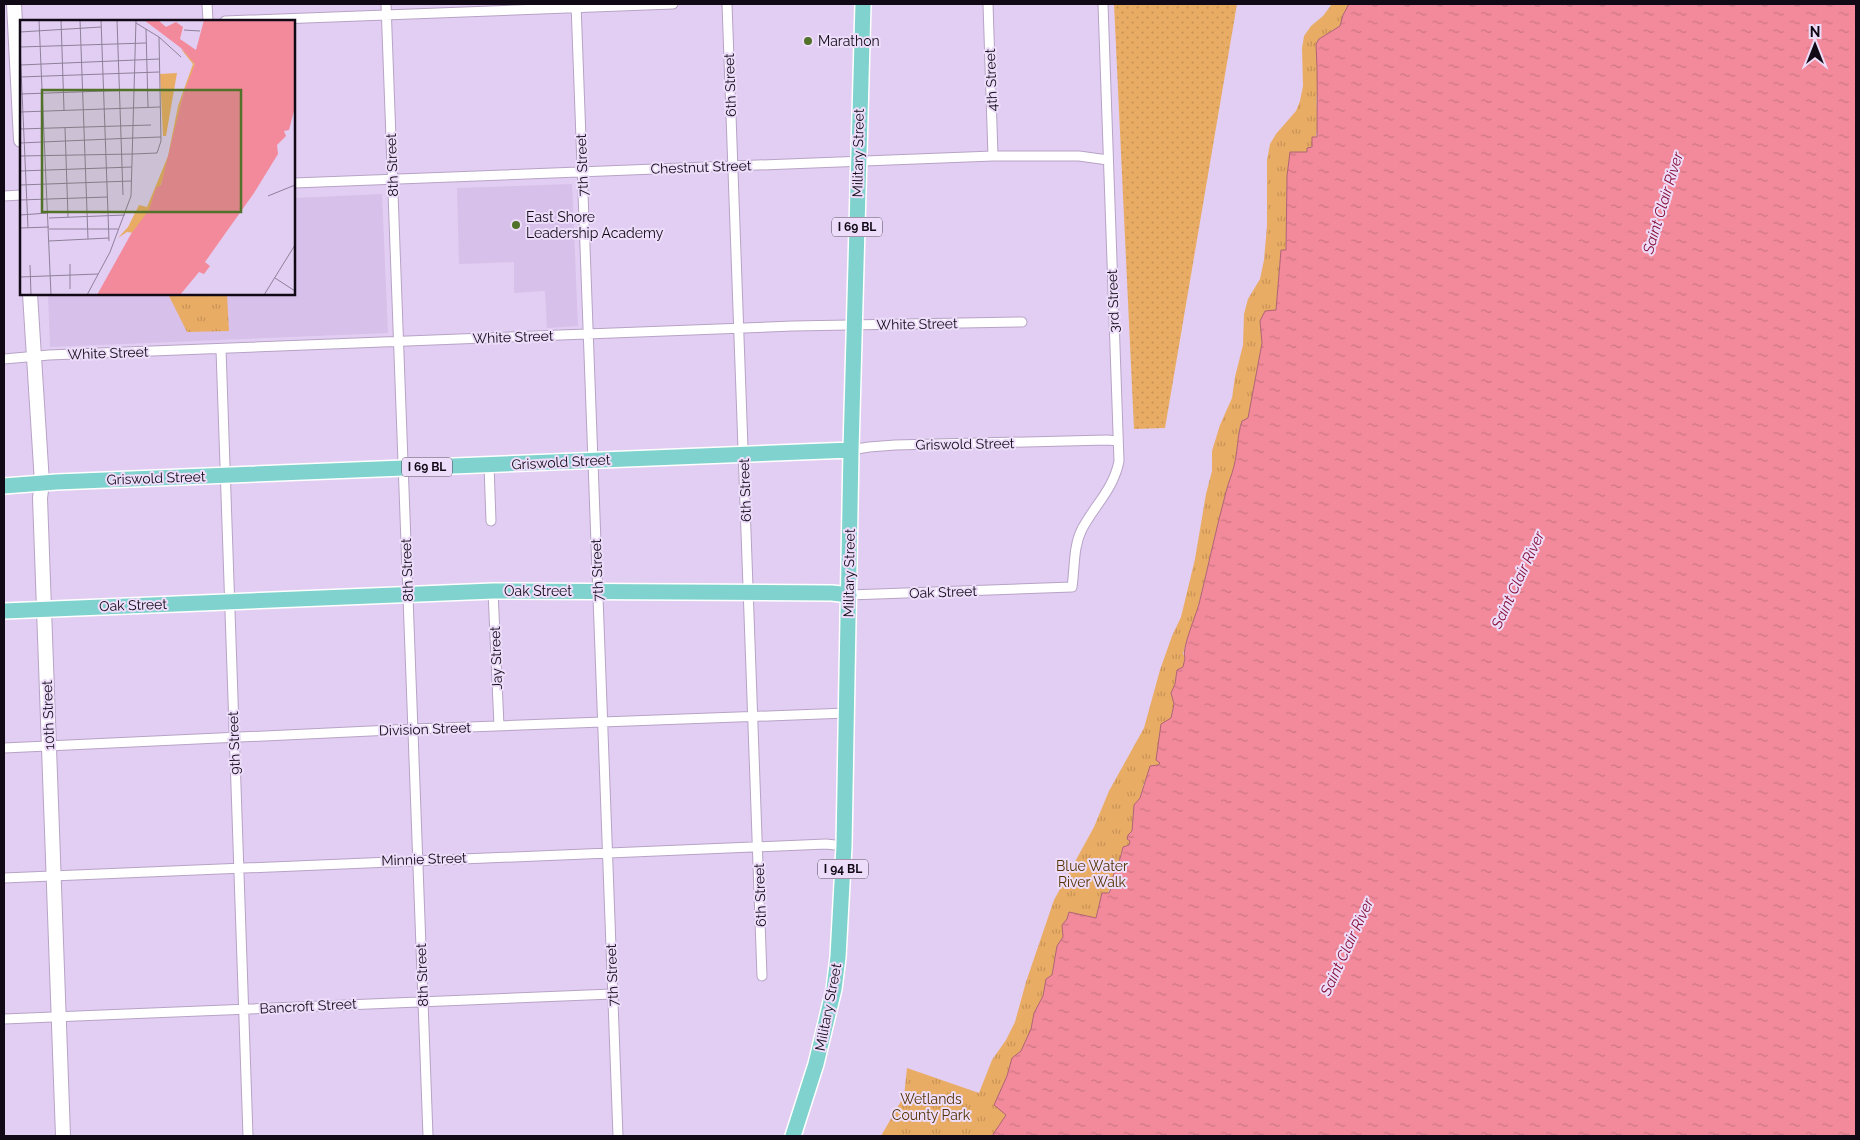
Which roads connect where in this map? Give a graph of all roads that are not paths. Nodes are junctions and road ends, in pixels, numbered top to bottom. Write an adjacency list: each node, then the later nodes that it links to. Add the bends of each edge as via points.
1 (14, 4): 13 (street)
2 (207, 4): 11 (street)
3 (386, 4): 10 (street, 8th Street)
4 (673, 4): 9 (street)
5 (727, 4): 18 (street, 6th Street)
6 (863, 4): 17 (main road, Military Street / I 69 BL)
7 (988, 4): 15 (street, 4th Street)
8 (1103, 4): 16 (street, 3rd Street)
9 (576, 6): 10 (street); 19 (street, 7th Street)
10 (387, 15): 12 (street); 20 (street, 8th Street)
11 (208, 20)
12 (253, 20)
13 (13, 31): 14 (street)
14 (20, 126)
15 (994, 156): 16 (street, Chestnut Street, via 1079,156); 17 (street, Chestnut Street)
16 (1108, 160): 33 (street, 3rd Street)
17 (858, 161): 18 (street, Chestnut Street); 26 (main road, Military Street / I 69 BL)
18 (734, 166): 19 (street, Chestnut Street); 27 (street, 6th Street)
19 (582, 171): 20 (street, Chestnut Street); 28 (street, 7th Street)
20 (393, 179): 21 (street, Chestnut Street); 29 (street, 8th Street)
21 (295, 183)
22 (20, 195): 23 (street)
23 (4, 196)
24 (30, 295): 31 (street, 10th Street)
25 (1022, 322): 26 (street, White Street)
26 (855, 324): 27 (street, White Street); 34 (main road, Military Street / I 69 BL)
27 (740, 328): 28 (street, White Street); 35 (street, 6th Street)
28 (588, 334): 29 (street, White Street); 36 (street, 7th Street)
29 (399, 342): 30 (street, White Street); 38 (street, 8th Street)
30 (221, 349): 31 (street, White Street); 39 (street, 9th Street)
31 (33, 358): 32 (street, White Street); 40 (street, 10th Street)
32 (4, 359)
33 (1118, 441): 34 (street, Griswold Street, via 895,445); 43 (street, 3rd Street, via 1116,474 1082,529 1077,543)
34 (851, 450): 35 (main road, Griswold Street / I 69 BL); 48 (main road, Military Street / I 69 BL)
35 (744, 455): 36 (main road, Griswold Street / I 69 BL); 46 (street, 6th Street)
36 (593, 460): 37 (main road, Griswold Street / I 69 BL); 44 (street, 7th Street)
37 (489, 465): 38 (main road, Griswold Street / I 69 BL); 42 (street)
38 (404, 468): 39 (main road, Griswold Street / I 69 BL); 47 (street, 8th Street)
39 (226, 476): 40 (main road, Griswold Street / I 69 BL); 49 (street, 9th Street)
40 (42, 483): 41 (main road, Griswold Street / I 69 BL); 50 (street, 10th Street)
41 (4, 486)
42 (491, 521)
43 (1072, 587): 48 (street, Oak Street)
44 (597, 590): 45 (main road, Oak Street); 46 (main road, Oak Street); 54 (street, 7th Street)
45 (494, 591): 47 (main road, Oak Street); 55 (street, Jay Street)
46 (749, 592): 48 (main road, Oak Street); 53 (street, 6th Street)
47 (408, 594): 49 (main road, Oak Street); 56 (street, 8th Street)
48 (849, 595): 52 (main road, Military Street / I 94 BL)
49 (229, 601): 50 (main road, Oak Street); 57 (street, 9th Street)
50 (45, 609): 51 (main road, Oak Street); 58 (street, 10th Street)
51 (4, 611)
52 (847, 713): 53 (street, Division Street); 61 (main road, Military Street / I 94 BL)
53 (754, 716): 54 (street, Division Street); 60 (street, 6th Street)
54 (603, 722): 55 (street, Division Street); 62 (street, 7th Street)
55 (499, 726): 56 (street, Division Street)
56 (413, 729): 57 (street, Division Street); 63 (street, 8th Street)
57 (234, 737): 58 (street, Division Street); 64 (street, 9th Street)
58 (49, 745): 59 (street, Division Street); 65 (street, 10th Street)
59 (4, 748)
60 (758, 846): 61 (street, Minnie Street); 62 (street, Minnie Street); 67 (street, 6th Street)
61 (844, 846): 77 (main road, Military Street / I 94 BL, via 834,989)
62 (607, 853): 63 (street, Minnie Street); 68 (street, 7th Street)
63 (418, 860): 64 (street, Minnie Street); 69 (street, 8th Street)
64 (239, 867): 65 (street, Minnie Street); 70 (street, 9th Street)
65 (53, 875): 66 (street, Minnie Street); 71 (street, 10th Street)
66 (4, 878)
67 (762, 976)
68 (612, 994): 69 (street, Bancroft Street); 76 (street, 7th Street)
69 (423, 1001): 70 (street, Bancroft Street); 75 (street, 8th Street)
70 (245, 1009): 71 (street, Bancroft Street); 74 (street, 9th Street)
71 (58, 1017): 72 (street, Bancroft Street); 73 (street, 10th Street)
72 (4, 1019)
73 (63, 1136)
74 (248, 1136)
75 (428, 1136)
76 (618, 1136)
77 (794, 1136)

